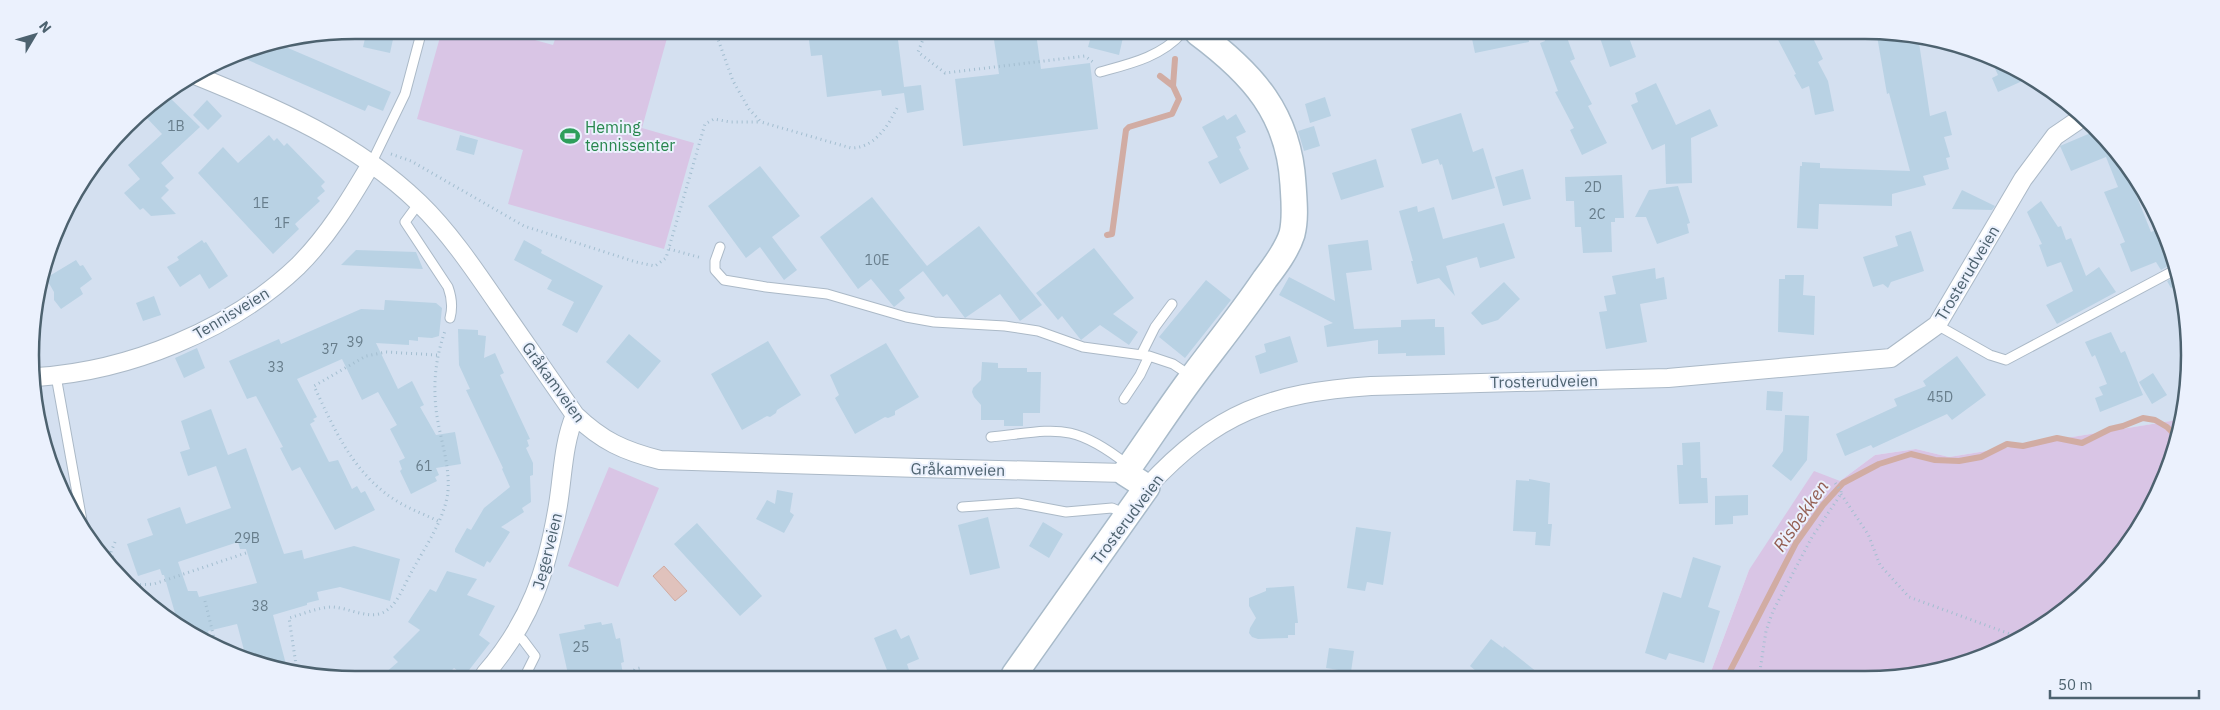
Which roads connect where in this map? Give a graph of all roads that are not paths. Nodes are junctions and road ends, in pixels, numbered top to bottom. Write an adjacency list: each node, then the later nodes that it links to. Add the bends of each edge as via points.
1 (420, 39): 7 (lane, via 405,94)
2 (1176, 39): 4 (lane, via 1147,58)
3 (1205, 39): 17 (street, via 1254,83 1280,123 1289,150 1294,204 1291,235 1285,248 1249,303)
4 (1103, 72)
5 (202, 78): 7 (street, Gråkamveien, via 311,126)
6 (2078, 121): 13 (street, Trosterudveien, via 2055,136 2023,178)
7 (373, 158): 8 (street, Gråkamveien); 15 (street, Tennisveien, via 338,217 317,244 275,287 253,303 188,338 113,364)
8 (419, 203): 12 (lane, via 405,222 448,287 452,297); 19 (street, Gråkamveien, via 476,272)
9 (720, 247): 14 (lane, via 715,270 724,280 827,294 889,314 934,322 1022,327 1083,347)
10 (2170, 273): 13 (lane, via 2006,360)
11 (1172, 304): 14 (lane, via 1155,327)
12 (450, 318)
13 (1937, 325): 22 (street, Trosterudveien, via 1890,358 1668,378 1371,386 1298,394 1247,410 1218,426 1169,463)
14 (1145, 355): 17 (lane, via 1173,364); 18 (lane, via 1138,380)
15 (56, 376): 16 (street, Tennisveien); 24 (lane)
16 (39, 377)
17 (1192, 377): 21 (street)
18 (1124, 399)
19 (575, 416): 21 (street, Gråkamveien, via 610,443 660,460); 26 (street, Jegerveien, via 565,445 558,506 540,584)
20 (991, 437): 21 (lane, via 1067,431 1095,441)
21 (1127, 470): 22 (street)
22 (1147, 487): 25 (street, Trosterudveien)
23 (962, 508): 25 (lane, via 1018,504 1066,512 1112,508)
24 (80, 512)
25 (1127, 514): 29 (street, Trosterudveien)
26 (516, 634): 27 (street, Jegerveien); 28 (lane, via 536,656)
27 (488, 671)
28 (528, 671)
29 (1017, 671)

